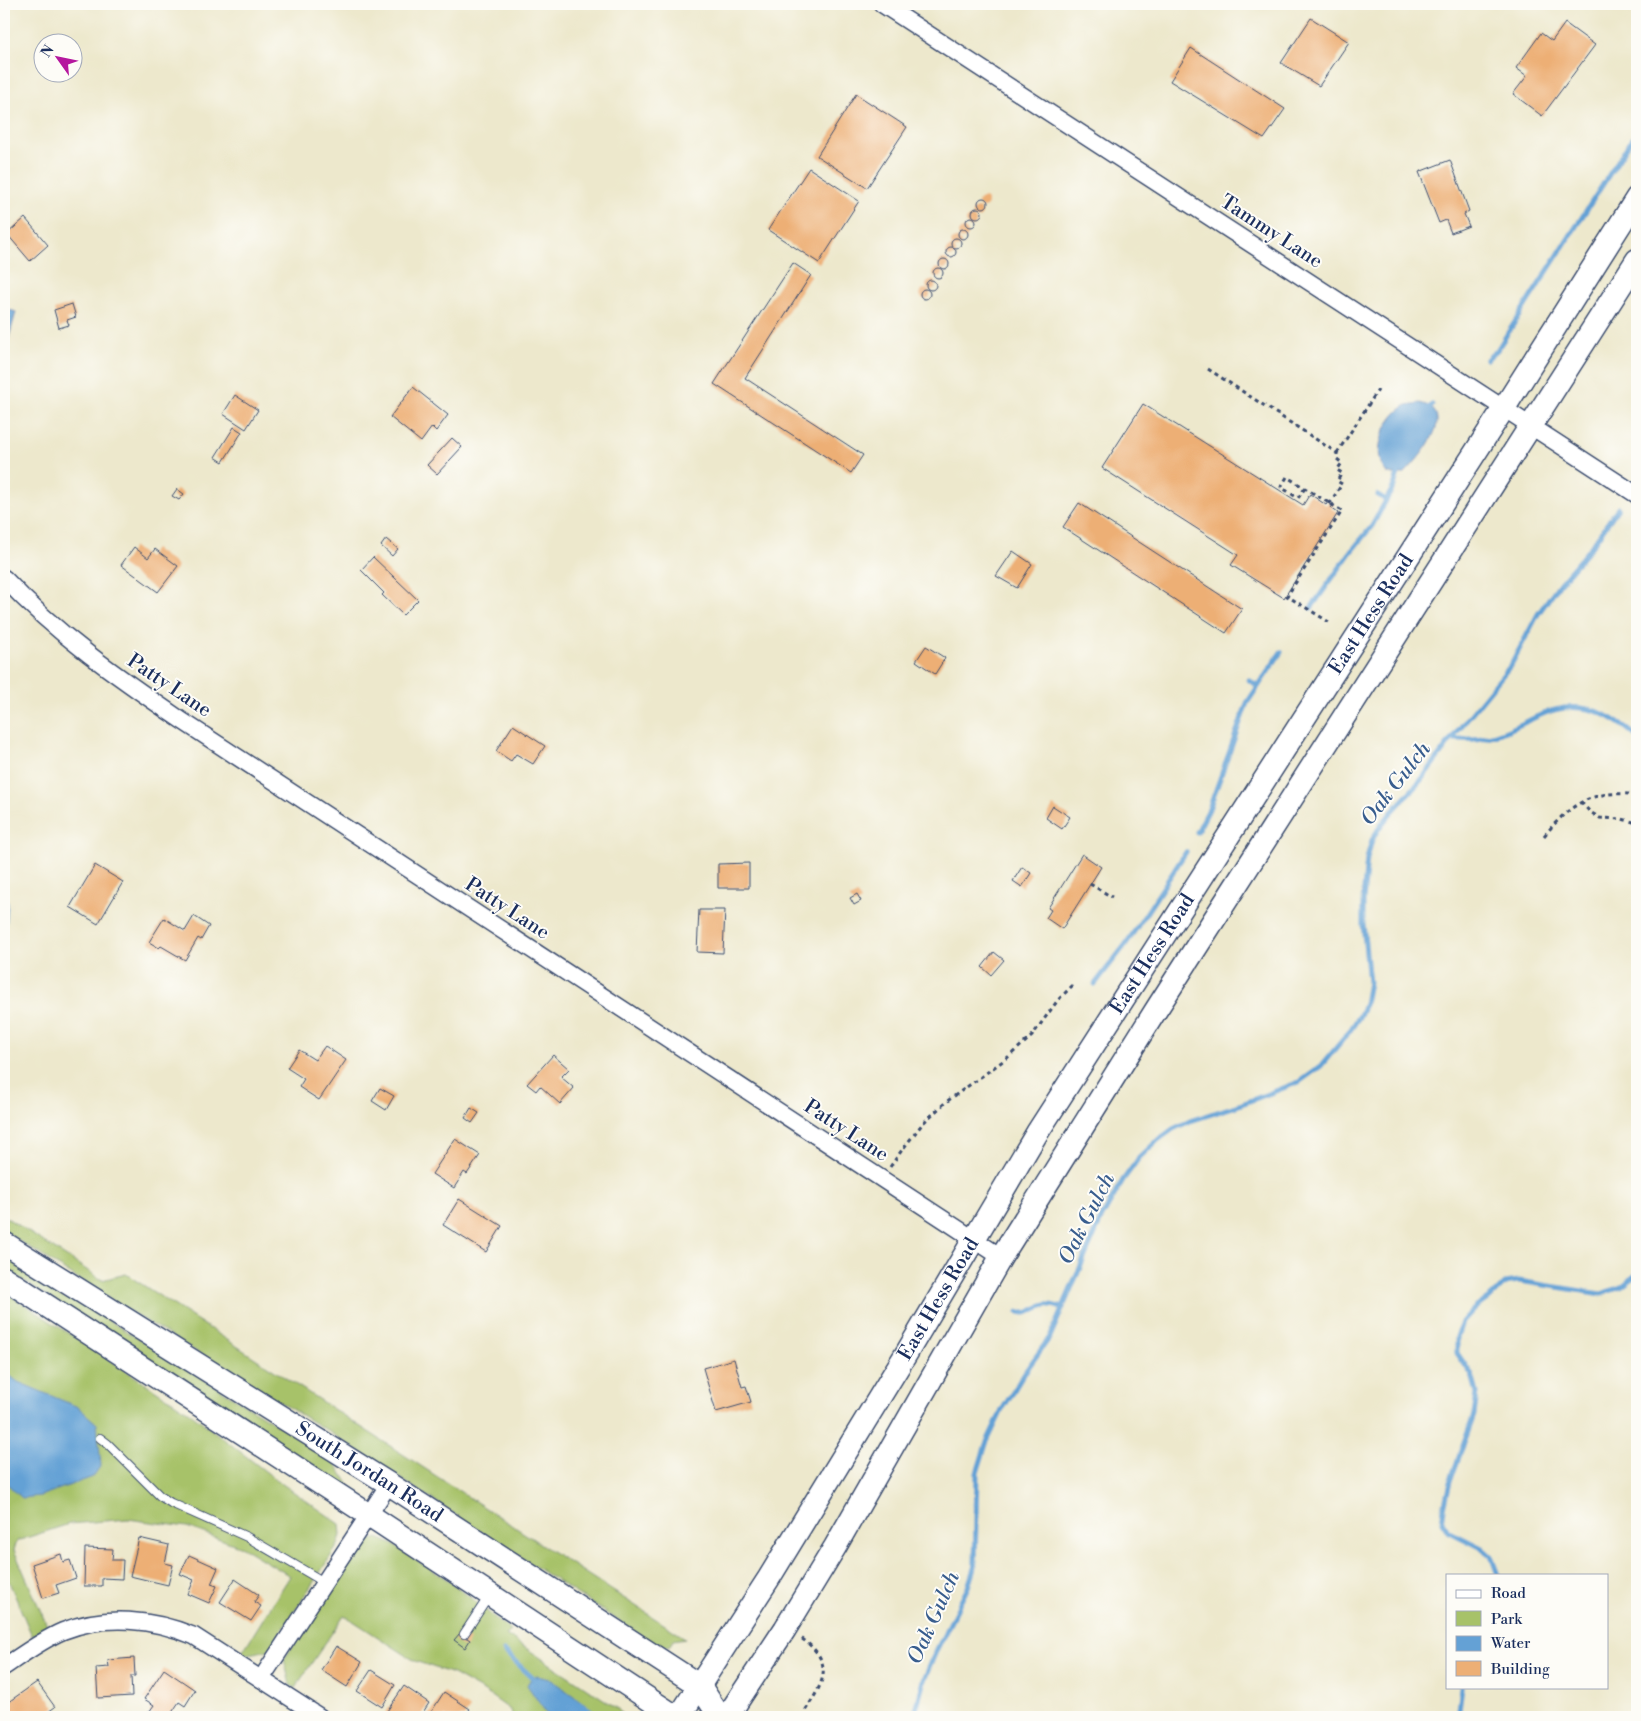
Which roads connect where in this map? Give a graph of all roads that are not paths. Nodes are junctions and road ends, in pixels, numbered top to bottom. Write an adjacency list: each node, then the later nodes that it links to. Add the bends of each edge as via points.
1 (882, 4): 4 (street, Tammy Lane)
2 (1637, 198): 4 (main road, East Hess Road)
3 (1637, 260): 5 (main road, East Hess Road)
4 (1504, 408): 5 (street, Tammy Lane); 8 (main road, East Hess Road, via 1098,1037)
5 (1531, 425): 6 (street, Tammy Lane); 10 (main road, East Hess Road)
6 (1637, 494)
7 (4, 578): 8 (street, Patty Lane, via 60,632 158,705)
8 (973, 1240): 10 (street, Patty Lane); 20 (main road, East Hess Road, via 770,1578)
9 (4, 1244): 13 (main road, South Jordan Road)
10 (1000, 1257): 24 (main road, East Hess Road, via 835,1547)
11 (4, 1278): 14 (main road, South Jordan Road)
12 (100, 1438): 15 (lane, via 160,1496 247,1537)
13 (389, 1484): 14 (street); 20 (main road, South Jordan Road)
14 (369, 1515): 15 (street); 16 (main road, South Jordan Road)
15 (324, 1582): 19 (street)
16 (490, 1594): 17 (lane); 22 (main road, South Jordan Road)
17 (464, 1634)
18 (4, 1667): 19 (street, via 62,1632 85,1624 123,1620 178,1630 209,1644)
19 (261, 1679): 21 (street)
20 (700, 1686): 22 (main road, East Hess Road); 23 (main road, South Jordan Road)
21 (320, 1717)
22 (678, 1717)
23 (720, 1717)
24 (727, 1717)

